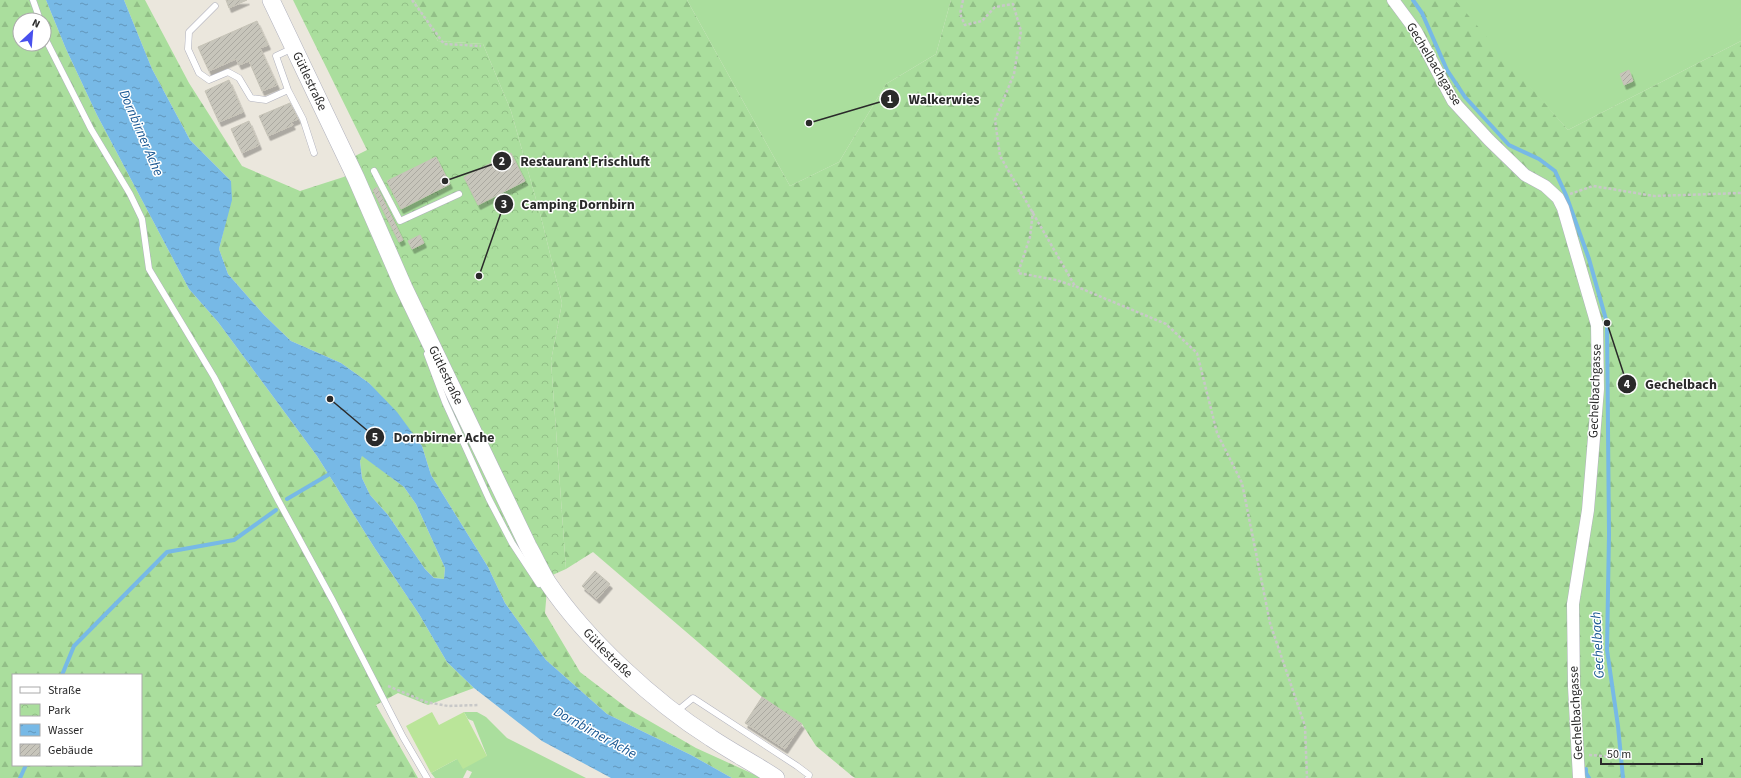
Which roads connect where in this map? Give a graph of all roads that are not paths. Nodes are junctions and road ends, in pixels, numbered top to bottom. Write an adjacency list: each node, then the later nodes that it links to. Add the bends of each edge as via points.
1 (33, 0): 5 (lane)
2 (271, 0): 6 (street, Gütlestraße)
3 (1393, 0): 16 (street, Gechelbachgasse, via 1416,31 1453,101 1525,175 1545,186 1558,198 1597,325 1598,389 1588,510 1573,604)
4 (215, 6): 8 (lane, via 189,32 188,48 199,73 208,80 228,72 240,78 251,98 266,100)
5 (37, 12)
6 (294, 48): 8 (lane, via 276,56); 12 (street, Gütlestraße, via 425,331 528,546 548,582 576,619 606,652)
7 (52, 52): 13 (lane, via 91,129 142,219 149,269 214,377)
8 (288, 90): 9 (lane, via 303,119)
9 (314, 153)
10 (374, 171): 11 (lane, via 400,221)
11 (459, 194)
12 (675, 713): 14 (street, Gütlestraße, via 710,738); 15 (lane, via 693,698 797,766 809,775)
13 (427, 778)
14 (776, 778)
15 (808, 778)
16 (1579, 778)

